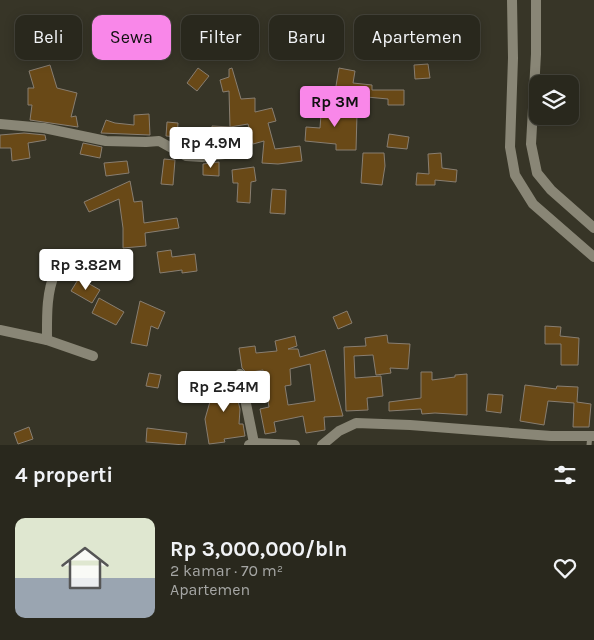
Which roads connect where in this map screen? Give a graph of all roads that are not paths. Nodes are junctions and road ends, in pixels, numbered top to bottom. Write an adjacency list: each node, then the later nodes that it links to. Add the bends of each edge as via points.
1 (512, 0): 6 (street, via 510,147 515,175 533,204)
2 (536, 0): 5 (street, via 531,144 537,173 550,190)
3 (0, 124): 4 (street, via 44,128 106,141 158,141 186,156)
4 (247, 151)
5 (594, 228)
6 (594, 257)
7 (54, 273): 9 (street, via 49,292)
8 (0, 330): 9 (street)
9 (47, 340): 10 (street)
10 (93, 356)
11 (240, 374): 14 (street)
12 (591, 439): 13 (street)
13 (550, 441): 16 (street, via 410,425 356,424 339,431)
14 (250, 444): 15 (street)
15 (295, 445)
16 (322, 445)

